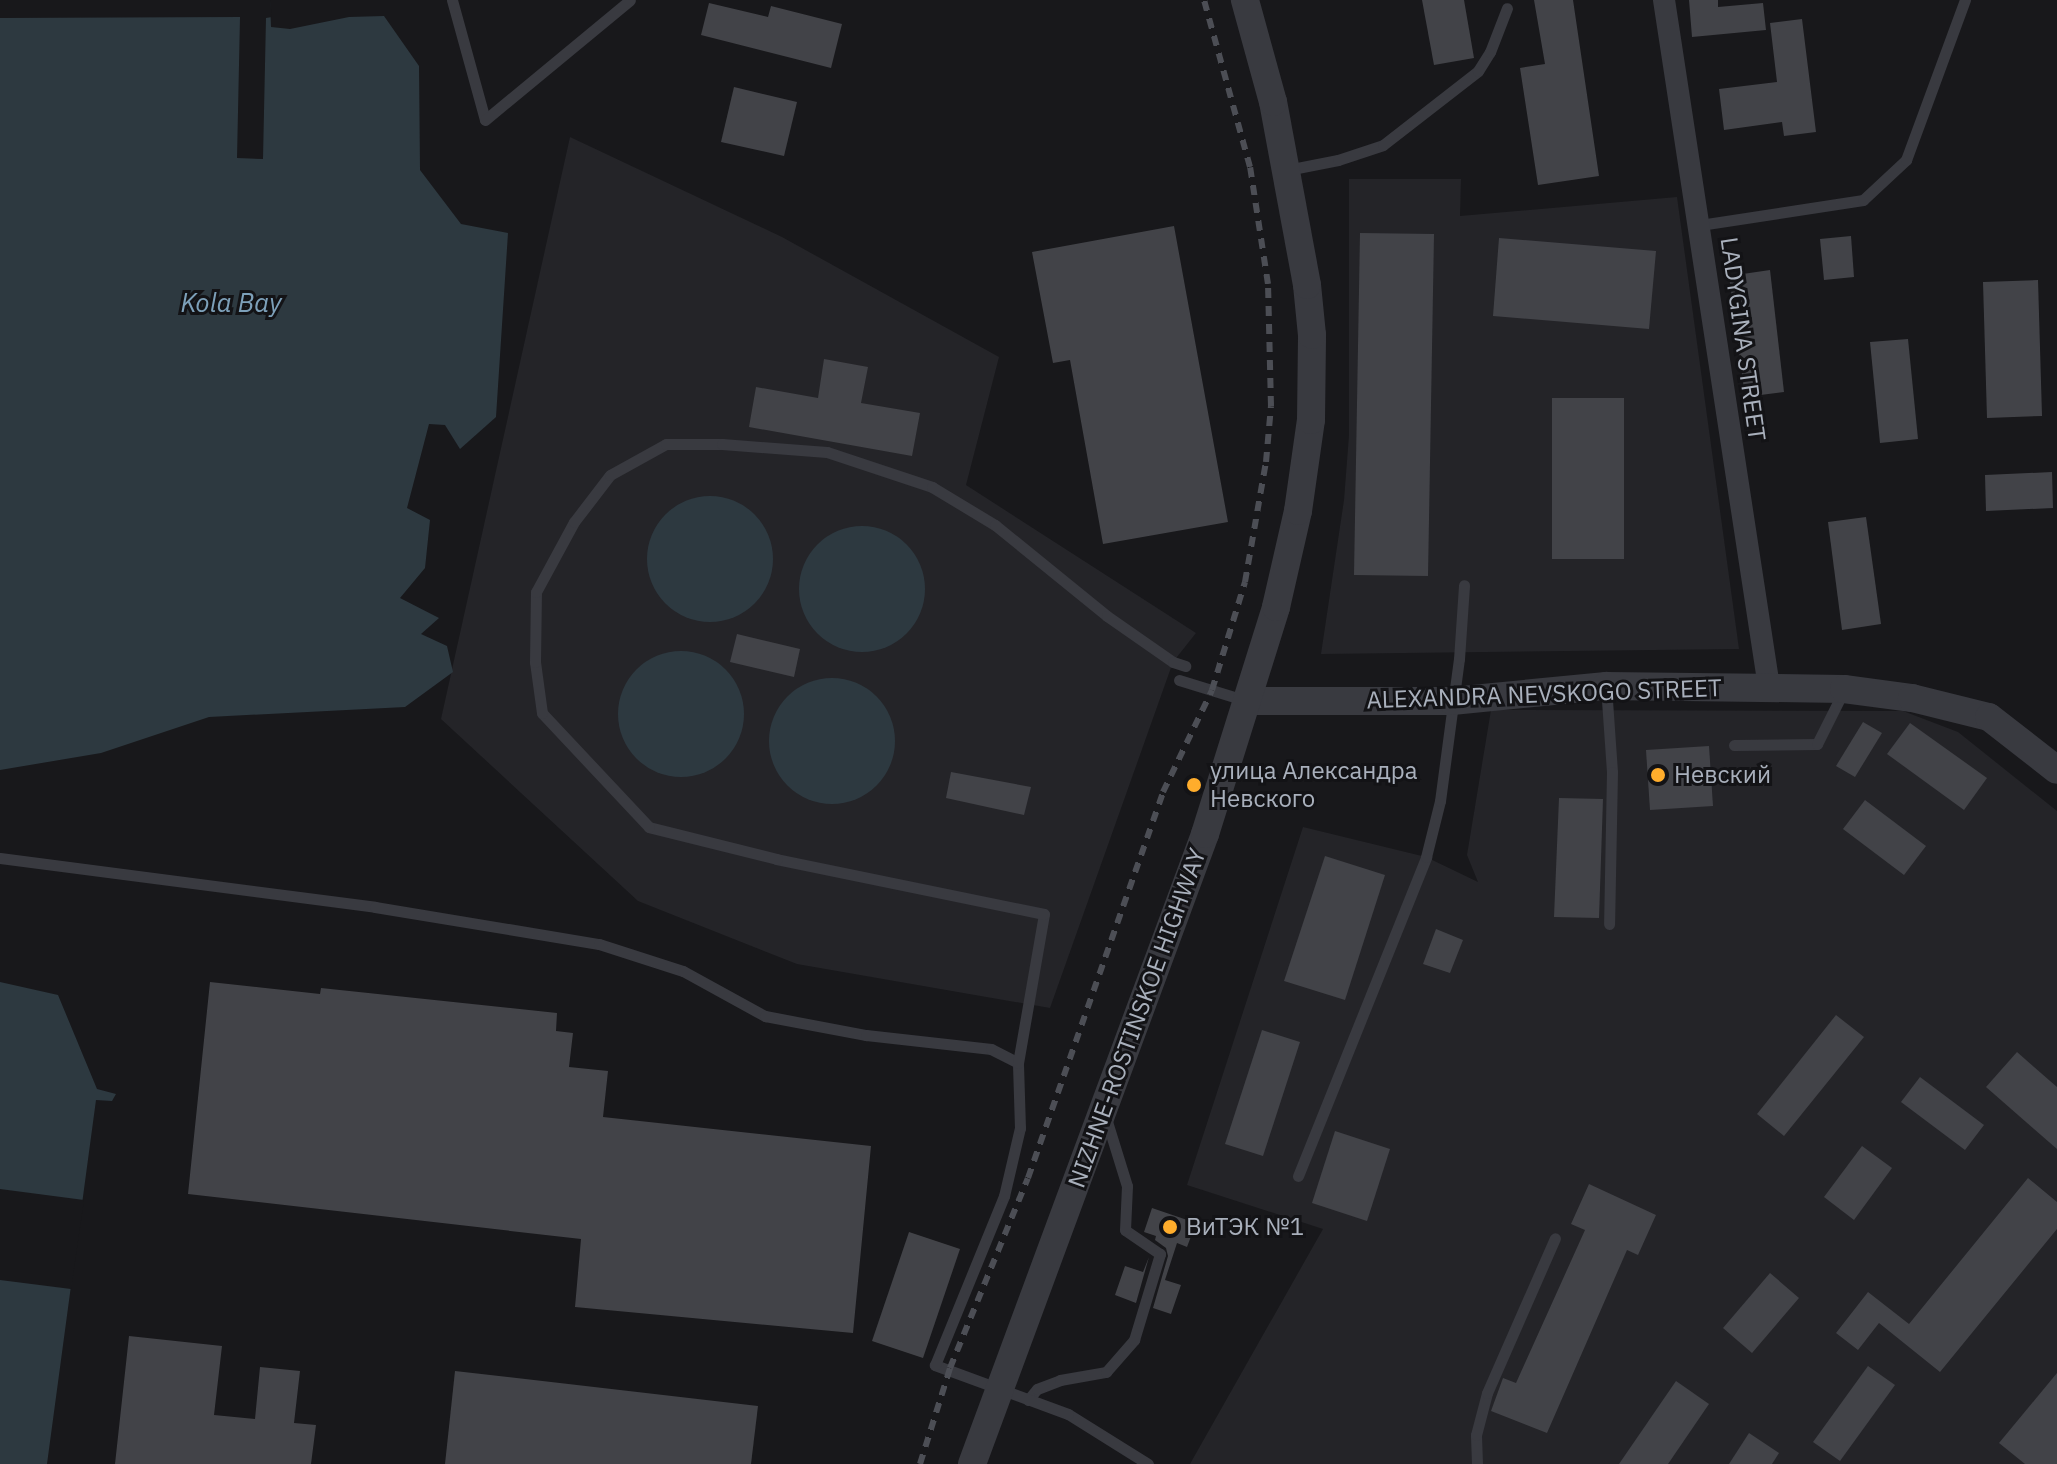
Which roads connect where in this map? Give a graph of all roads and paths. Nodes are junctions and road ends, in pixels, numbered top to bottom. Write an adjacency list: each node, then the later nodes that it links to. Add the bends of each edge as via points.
1 (452, 0): 2 (lane, via 485,120)
2 (630, 0)
3 (1245, 0): 7 (street, NIZHNE-ROSTINSKOE HIGHWAY)
4 (1664, 0): 8 (street, LADYGINA STREET)
5 (1965, 0): 8 (lane, via 1906,160 1863,200)
6 (1507, 8): 7 (lane, via 1478,71 1383,145)
7 (1287, 170): 15 (street, NIZHNE-ROSTINSKOE HIGHWAY, via 1312,335 1311,420 1289,554)
8 (1700, 225): 13 (street, LADYGINA STREET)
9 (1464, 585): 16 (lane)
10 (1185, 666): 21 (lane, via 1107,616 995,525 932,487 827,452 666,444 610,475 574,522 536,592 535,662 542,713 649,827 1044,914)
11 (1179, 680): 15 (lane)
12 (1606, 686): 13 (street, ALEXANDRA NEVSKOGO STREET); 16 (street, ALEXANDRA NEVSKOGO STREET); 20 (lane, via 1612,772)
13 (1769, 687): 14 (street, ALEXANDRA NEVSKOGO STREET)
14 (1844, 689): 17 (lane, via 1817,744); 18 (street, ALEXANDRA NEVSKOGO STREET, via 1912,698 1989,717)
15 (1249, 701): 16 (street, ALEXANDRA NEVSKOGO STREET); 22 (street, NIZHNE-ROSTINSKOE HIGHWAY)
16 (1452, 701): 23 (lane, via 1440,801 1426,857)
17 (1734, 745)
18 (2057, 770)
19 (0, 858): 21 (lane, via 375,907 599,944 683,971 765,1016 866,1035 991,1049)
20 (1609, 924)
21 (1018, 1063): 25 (lane, via 1020,1128 1004,1196 935,1365)
22 (1103, 1109): 25 (street, NIZHNE-ROSTINSKOE HIGHWAY); 26 (lane, via 1127,1186 1125,1230 1160,1254 1134,1340 1106,1372 1060,1380 1037,1389)
23 (1298, 1176)
24 (1555, 1238): 29 (lane, via 1487,1393 1476,1435)
25 (999, 1390): 26 (lane); 27 (street, NIZHNE-ROSTINSKOE HIGHWAY)
26 (1028, 1400): 28 (lane, via 1068,1414)
27 (972, 1464)
28 (1148, 1464)
29 (1477, 1464)

